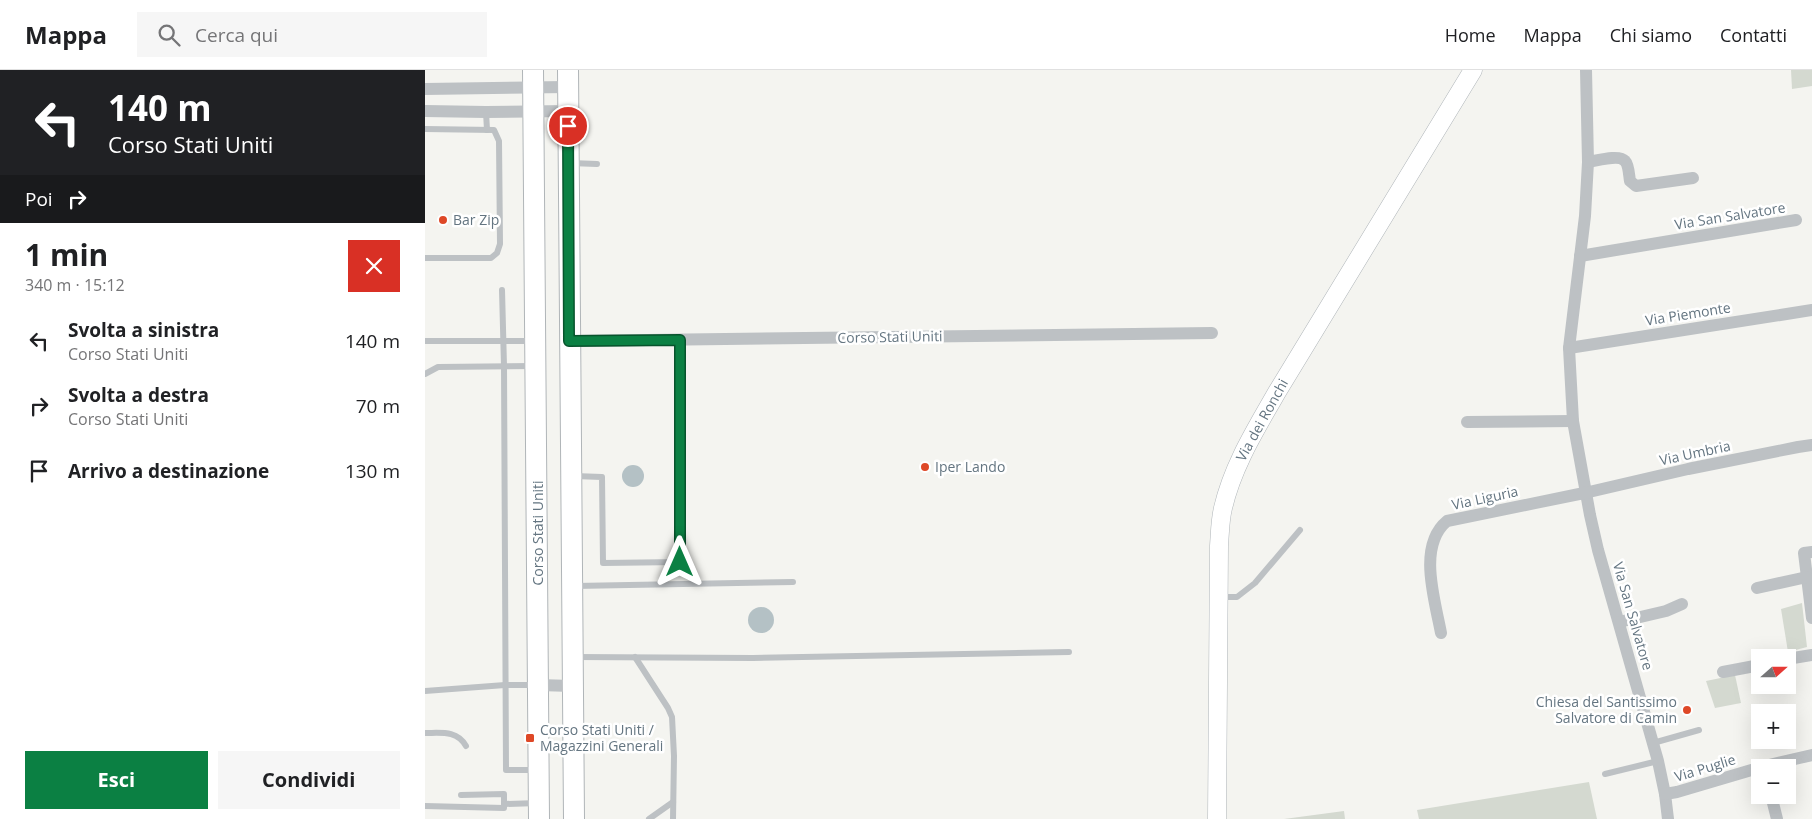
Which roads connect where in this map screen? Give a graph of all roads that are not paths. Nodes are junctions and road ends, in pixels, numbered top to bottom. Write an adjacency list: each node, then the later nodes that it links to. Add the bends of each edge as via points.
1 (1473, 70): 42 (street, Via dei Ronchi, via 1243,453 1223,508)
2 (1586, 70): 12 (street, Via San Salvatore)
3 (533, 79): 4 (street); 5 (street); 9 (main road, Corso Stati Uniti)
4 (567, 79): 7 (main road)
5 (425, 89)
6 (425, 111): 8 (street)
7 (568, 111): 9 (street); 13 (main road)
8 (486, 112): 9 (street); 11 (lane)
9 (533, 112): 25 (main road, Corso Stati Uniti)
10 (425, 129): 11 (lane)
11 (487, 130): 18 (lane, via 494,130 499,140 500,244 497,253 491,258)
12 (1588, 162): 15 (street, via 1625,160 1630,181 1636,186); 17 (street, Via San Salvatore)
13 (568, 164): 14 (lane); 26 (main road)
14 (597, 164)
15 (1693, 178)
16 (1796, 220): 17 (street, Via San Salvatore)
17 (1580, 256): 27 (street, Via San Salvatore)
18 (425, 258)
19 (502, 290): 24 (lane)
20 (1812, 310): 27 (street, Via Piemonte)
21 (1212, 333): 22 (street, Corso Stati Uniti)
22 (680, 340): 26 (street, Corso Stati Uniti); 34 (lane, via 680,562 603,562 602,477)
23 (425, 341): 24 (lane)
24 (503, 341): 25 (lane); 28 (lane)
25 (537, 341): 29 (main road, Corso Stati Uniti)
26 (569, 341): 34 (main road)
27 (1569, 348): 31 (street, Via San Salvatore)
28 (504, 366): 29 (lane); 30 (lane, via 438,367); 54 (lane)
29 (537, 366): 55 (main road, Corso Stati Uniti)
30 (425, 374)
31 (1573, 421): 32 (street); 35 (street, Via San Salvatore)
32 (1467, 422)
33 (1812, 445): 35 (street, Via Umbria)
34 (570, 476): 40 (main road)
35 (1585, 493): 45 (street, Via San Salvatore); 46 (street, Via Liguria, via 1447,521 1439,528 1430,554 1432,587)
36 (1300, 530): 42 (lane, via 1255,583 1237,597)
37 (1812, 552): 38 (street, via 1804,553)
38 (1807, 577): 41 (street); 44 (street)
39 (793, 582): 40 (lane)
40 (571, 586): 49 (main road)
41 (1757, 588)
42 (1219, 597): 78 (street, Via dei Ronchi)
43 (1682, 609): 45 (street)
44 (1812, 618)
45 (1619, 622): 60 (street, Via San Salvatore)
46 (1441, 633)
47 (1069, 652): 50 (lane)
48 (1812, 655): 51 (street)
49 (572, 657): 50 (lane); 56 (main road)
50 (635, 657): 70 (lane, via 672,718)
51 (1796, 658)
52 (1751, 667): 53 (street)
53 (1723, 672)
54 (505, 685): 55 (lane); 57 (lane); 65 (lane, via 506,770)
55 (539, 685): 56 (street); 65 (main road, Corso Stati Uniti)
56 (572, 686): 75 (main road)
57 (425, 691)
58 (1699, 730): 60 (lane)
59 (425, 733): 61 (lane, via 457,735)
60 (1653, 743): 64 (street, Via San Salvatore)
61 (466, 746)
62 (1812, 755): 63 (street, Via Puglie)
63 (1795, 759)
64 (1659, 761): 67 (lane); 68 (street, Via San Salvatore)
65 (539, 770): 74 (main road, Corso Stati Uniti)
66 (1751, 770): 68 (street, Via Puglie)
67 (1605, 774)
68 (1665, 794): 79 (street, Via San Salvatore)
69 (461, 795): 71 (lane, via 504,794)
70 (673, 802): 76 (lane); 77 (lane)
71 (503, 804): 73 (lane, via 504,808); 74 (lane)
72 (1773, 804): 80 (street)
73 (425, 806)
74 (538, 814)
75 (574, 819)
76 (649, 819)
77 (673, 819)
78 (1217, 819)
79 (1668, 819)
80 (1777, 819)

